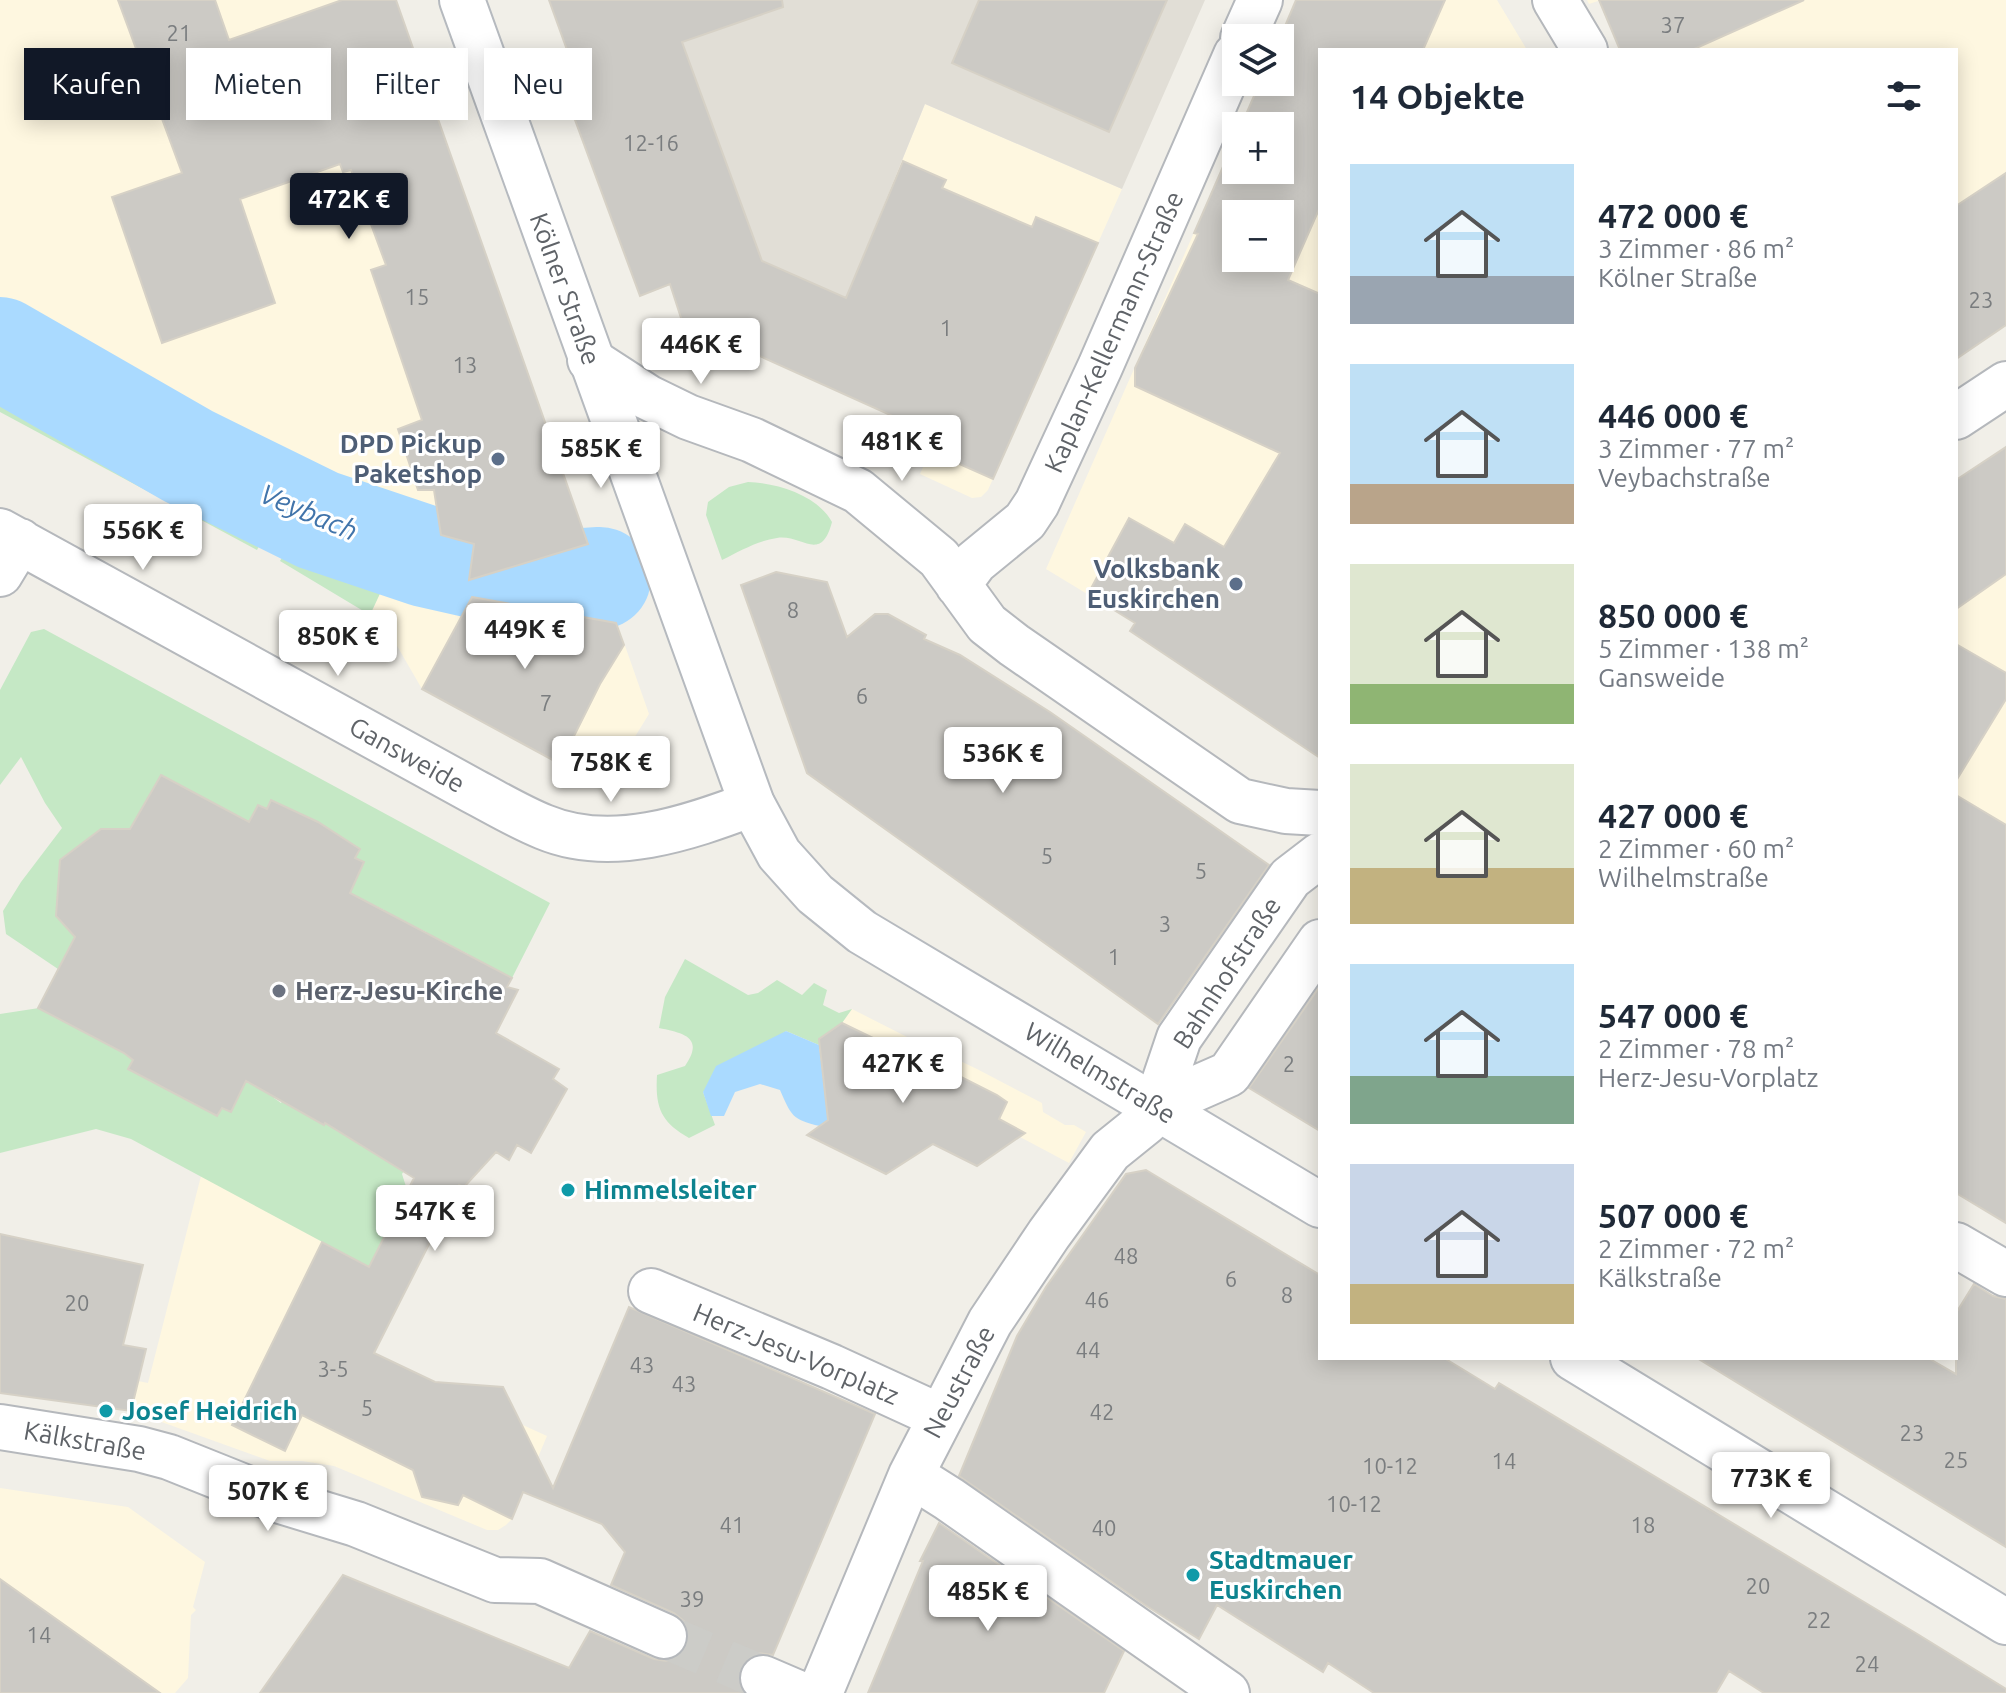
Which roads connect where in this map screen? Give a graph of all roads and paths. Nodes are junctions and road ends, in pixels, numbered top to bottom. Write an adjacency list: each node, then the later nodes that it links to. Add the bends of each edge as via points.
1 (462, 0): 7 (street, Kölner Straße)
2 (1260, 0): 4 (street)
3 (1555, 0): 5 (street)
4 (1249, 24)
5 (1584, 48)
6 (1222, 87): 11 (street, Kaplan-Kellermann-Straße, via 1037,503)
7 (590, 360): 11 (street, via 647,397 858,491 939,558); 12 (street, Kölner Straße)
8 (2006, 384): 9 (street)
9 (1958, 416)
10 (7, 549): 12 (street, Gansweide, via 545,827 573,836 632,837 697,824)
11 (958, 585): 13 (street, via 987,624 1014,645 1240,801)
12 (752, 804): 16 (street, Wilhelmstraße, via 779,854 815,894 862,932)
13 (1318, 813)
14 (1318, 857): 16 (street, Bahnhofstraße, via 1290,878 1179,1038)
15 (1318, 945): 16 (street, Bahnhofstraße, via 1229,1074)
16 (1156, 1106): 17 (street, Wilhelmstraße); 22 (street, Neustraße, via 1146,1122 1110,1151 1049,1234 990,1322)
17 (1318, 1204)
18 (1958, 1246): 19 (street)
19 (2006, 1274)
20 (651, 1291): 22 (street, Herz-Jesu-Vorplatz)
21 (1576, 1360): 25 (street)
22 (941, 1417): 24 (street, Neustraße)
23 (0, 1427): 26 (street, Kälkstraße, via 169,1457 495,1580 540,1581)
24 (911, 1475): 27 (street, Neustraße); 28 (street)
25 (2006, 1622)
26 (664, 1636)
27 (820, 1693)
28 (1227, 1693)

